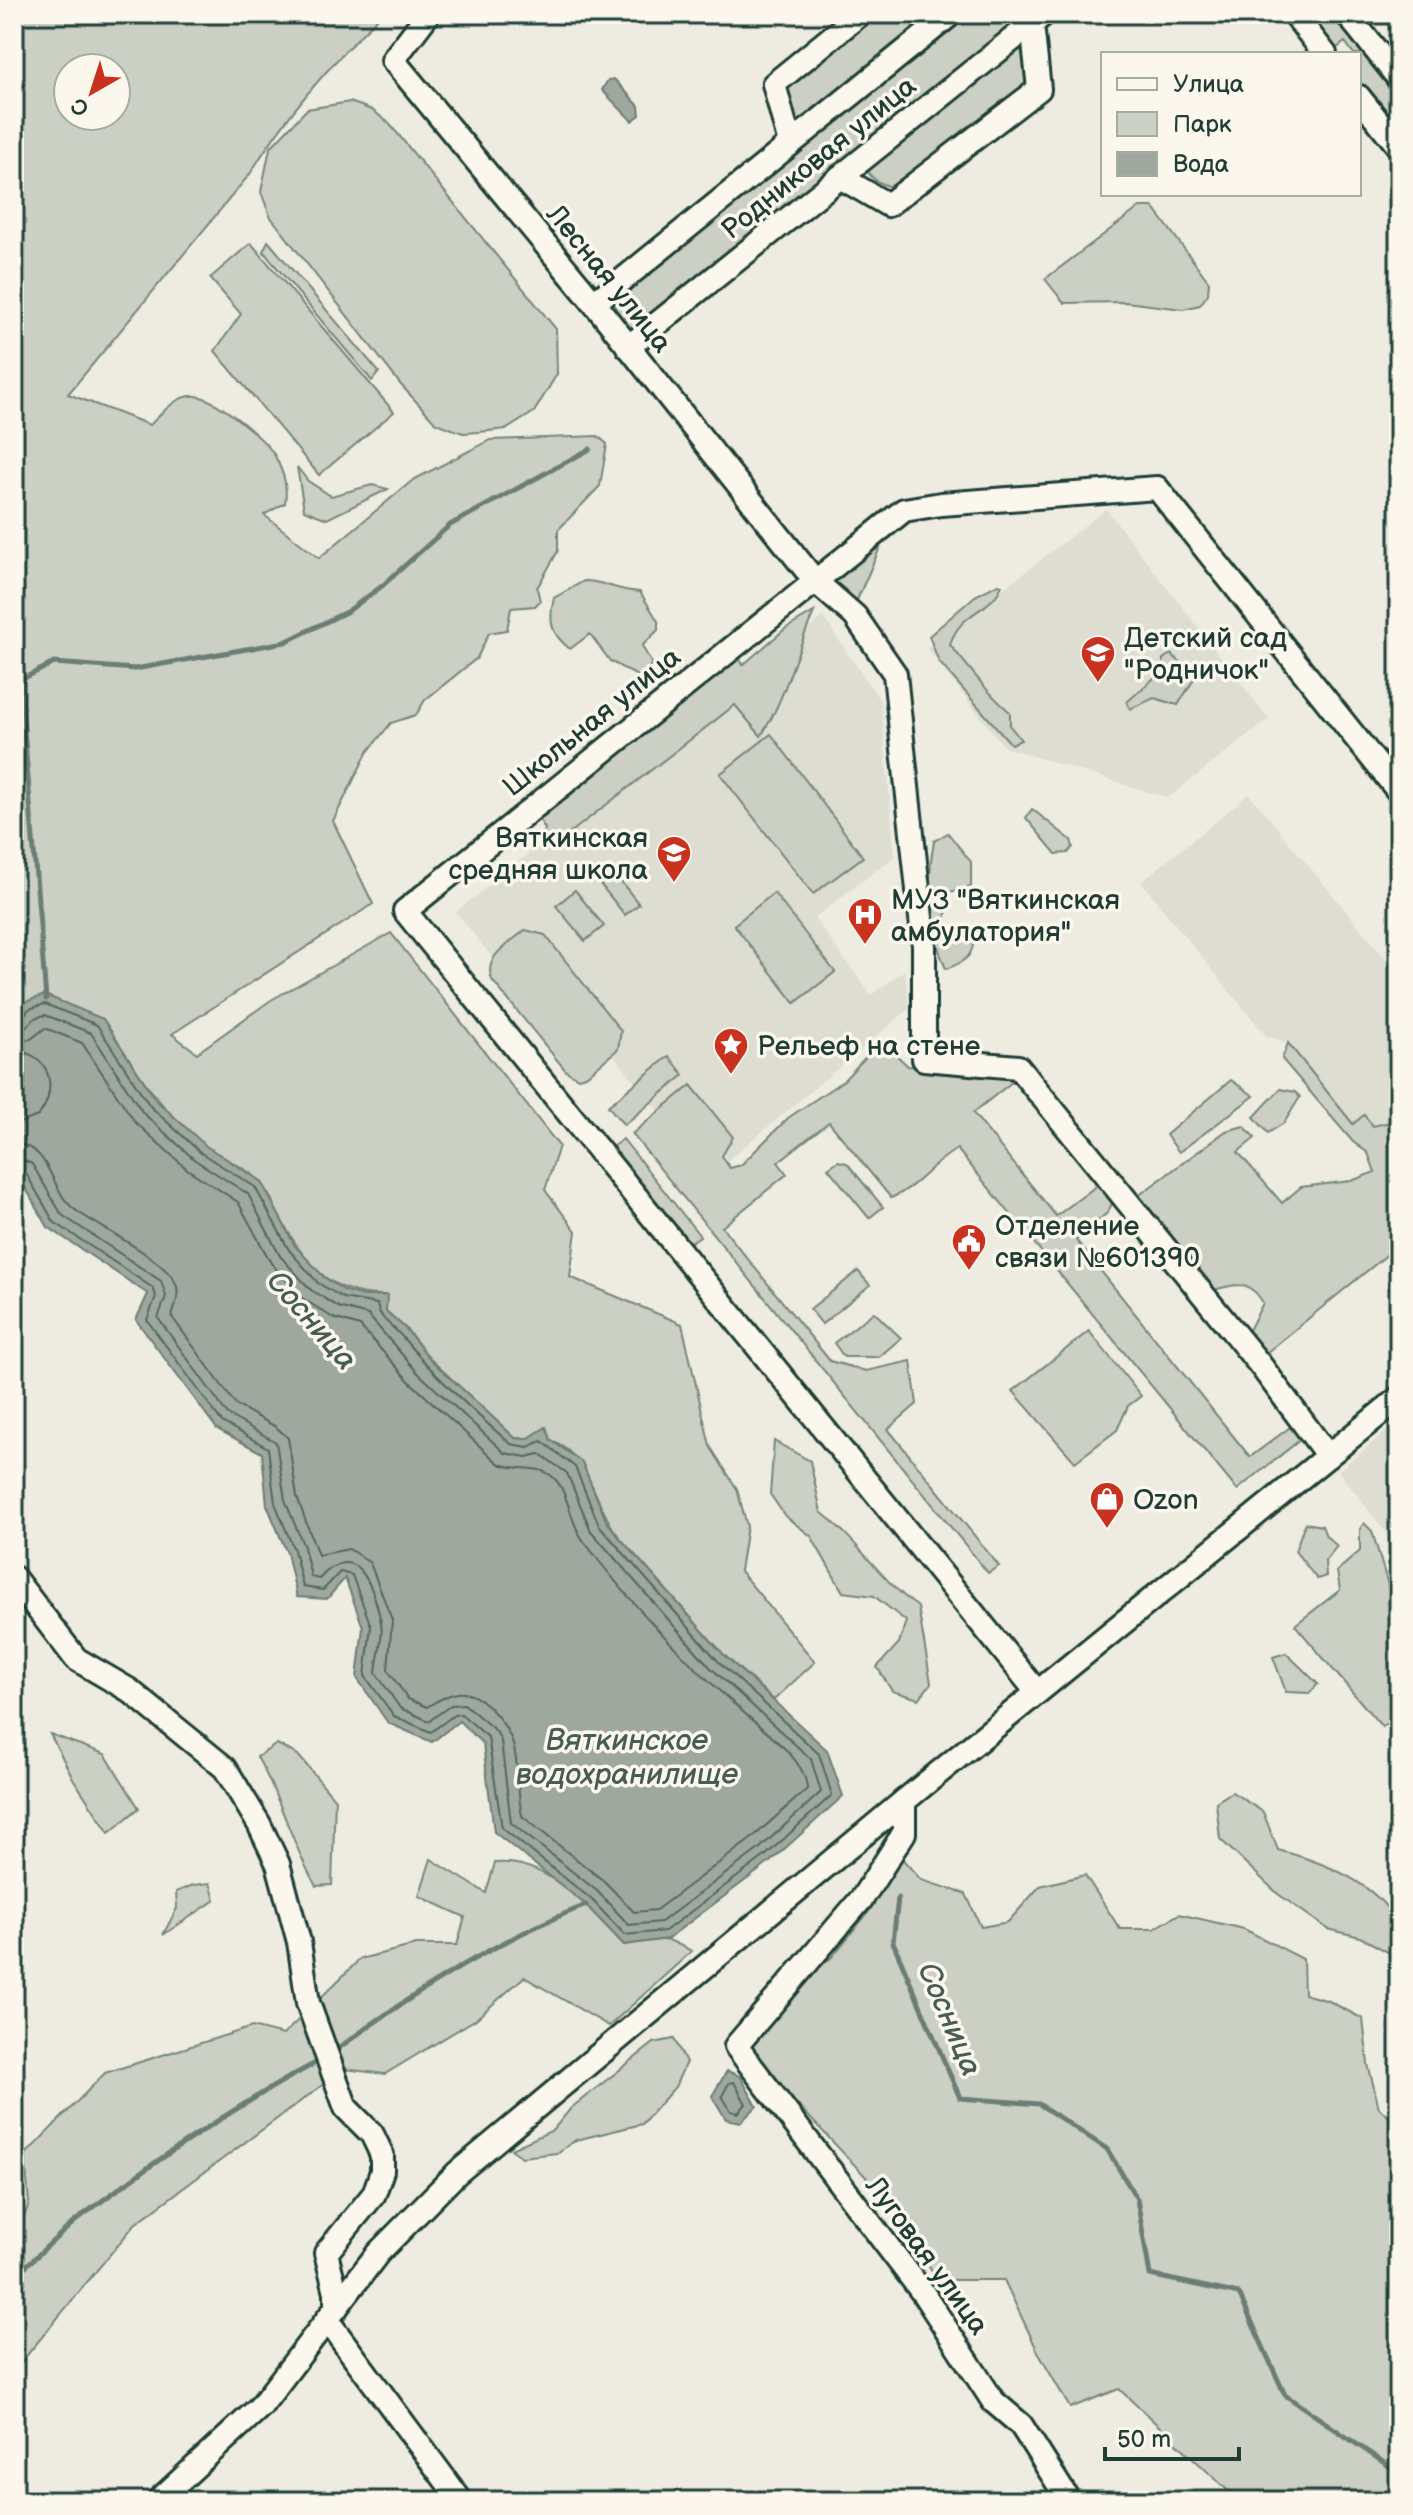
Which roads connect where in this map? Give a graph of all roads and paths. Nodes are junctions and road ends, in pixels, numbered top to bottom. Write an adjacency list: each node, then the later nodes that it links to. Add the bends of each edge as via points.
1 (428, 14): 13 (street, Лесная улица, via 393,60)
2 (860, 14): 10 (street, via 774,84)
3 (951, 14): 10 (street, Родниковая улица)
4 (1294, 14): 7 (street)
5 (1347, 14): 8 (street)
6 (1038, 19): 12 (street, Родниковая улица); 12 (street, via 1039,89 888,205)
7 (1323, 52)
8 (1399, 79)
9 (1361, 100): 11 (street)
10 (790, 144): 13 (street, Родниковая улица)
11 (1399, 147)
12 (840, 177): 14 (street, Родниковая улица)
13 (594, 303): 14 (street, Лесная улица)
14 (628, 347): 15 (street, Лесная улица)
15 (815, 581): 16 (street, Школьная улица, via 904,510 1157,488); 18 (street, Лесная улица, via 855,616 895,674 924,946 924,1059 1018,1067); 20 (street, Школьная улица, via 405,911)
16 (1399, 792)
17 (1399, 1398): 18 (street)
18 (1328, 1456): 20 (street)
19 (14, 1578): 22 (street, via 76,1659 129,1690 225,1768 278,1864 299,1942 308,2003 346,2108 372,2134 382,2155 374,2194 326,2253 336,2292)
20 (1037, 1692): 21 (street)
21 (904, 1801): 22 (street, via 457,2173 378,2253); 25 (street, Луговая улица, via 904,1833 863,1897 736,2046 923,2293 993,2401 1021,2425)
22 (332, 2314): 23 (street, via 261,2406); 24 (street)
23 (158, 2501)
24 (461, 2501)
25 (1069, 2501)

